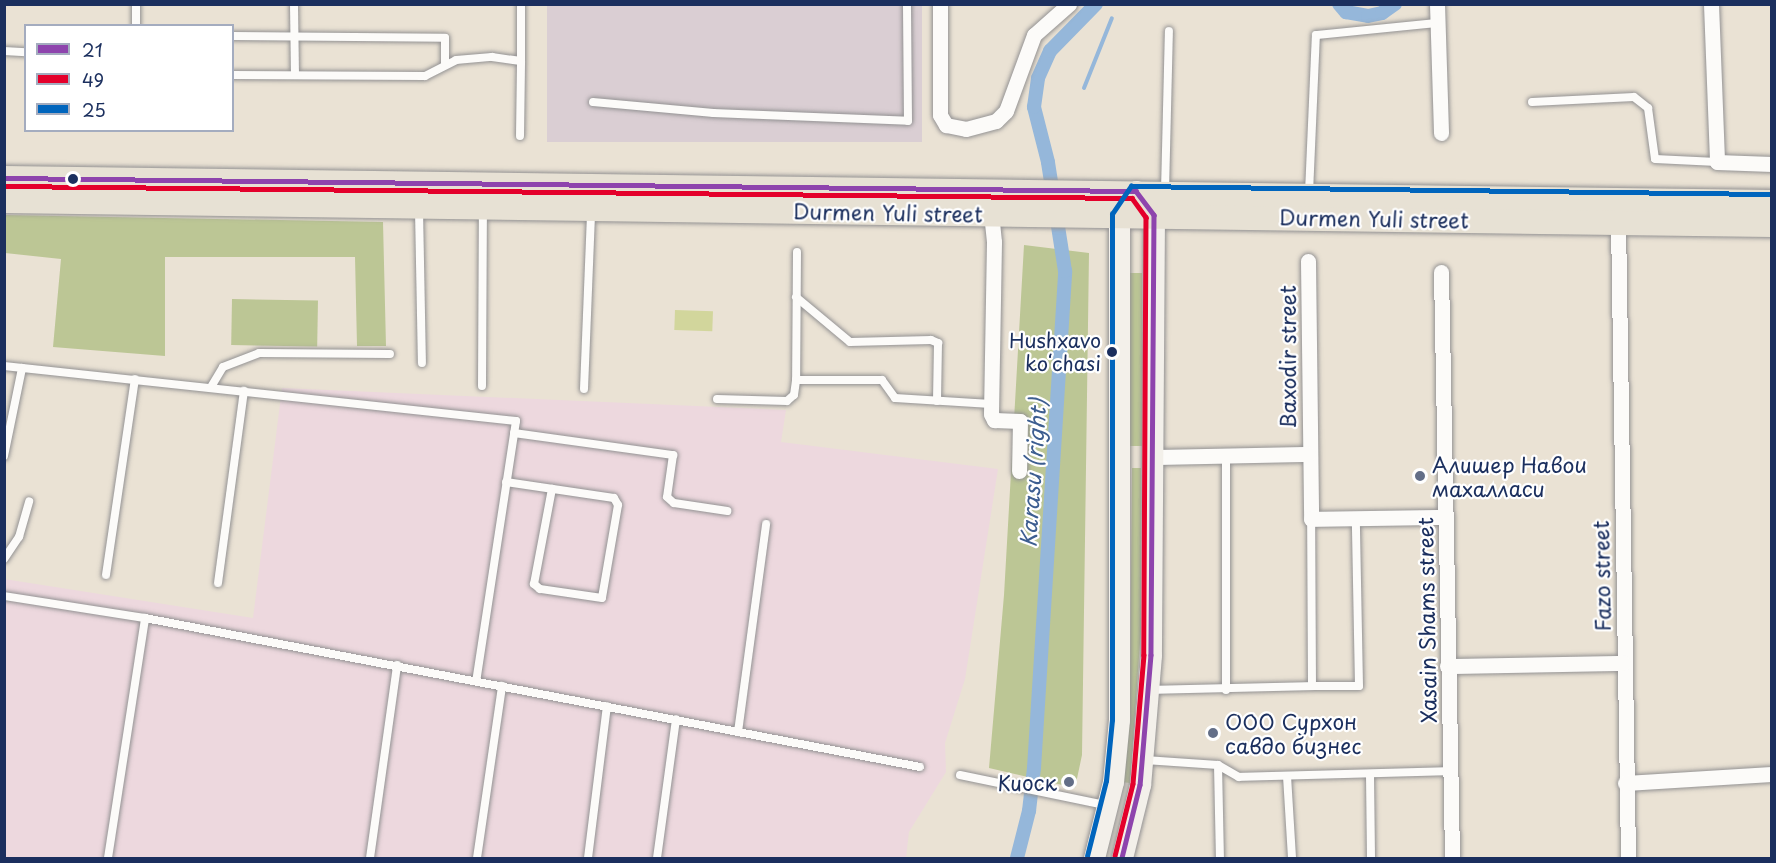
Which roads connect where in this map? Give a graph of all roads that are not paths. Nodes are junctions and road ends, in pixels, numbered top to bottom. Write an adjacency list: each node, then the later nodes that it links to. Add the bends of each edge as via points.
1 (136, 4): 10 (lane)
2 (294, 4): 13 (lane)
3 (521, 4): 16 (lane)
4 (907, 4): 20 (lane, via 908,121 713,113)
5 (940, 4): 6 (street, via 940,115 946,124 966,129 996,121 1006,111 1034,35)
6 (1069, 4)
7 (1437, 4): 9 (street)
8 (1711, 4): 24 (street)
9 (1437, 23): 22 (street); 29 (lane, via 1316,35)
10 (136, 24)
11 (1169, 31): 28 (lane)
12 (234, 36): 13 (lane)
13 (294, 37): 17 (lane, via 445,38); 19 (lane)
14 (4, 51): 15 (lane)
15 (24, 52)
16 (521, 61): 17 (lane, via 492,57); 23 (lane)
17 (445, 64): 19 (lane, via 425,76)
18 (234, 75): 19 (lane)
19 (295, 75)
20 (593, 102)
21 (1532, 102): 24 (lane, via 1634,97 1648,108 1654,159)
22 (1441, 133)
23 (520, 136)
24 (1717, 162): 25 (street)
25 (1772, 164)
26 (4, 178): 27 (main road, Durmen Yuli street)
27 (1136, 191): 28 (main road, Durmen Yuli street); 36 (main road); 37 (main road)
28 (1165, 192): 29 (main road, Durmen Yuli street)
29 (1308, 193): 31 (main road, Durmen Yuli street)
30 (4, 201): 32 (main road, Durmen Yuli street)
31 (1772, 202)
32 (419, 206): 33 (main road, Durmen Yuli street); 45 (lane)
33 (483, 207): 34 (main road, Durmen Yuli street); 50 (lane)
34 (591, 208): 35 (main road, Durmen Yuli street); 52 (lane)
35 (991, 213): 36 (main road, Durmen Yuli street); 56 (street)
36 (1119, 215): 37 (main road, Durmen Yuli street); 61 (main road)
37 (1154, 215): 38 (main road, Durmen Yuli street); 62 (main road)
38 (1618, 221): 39 (main road, Durmen Yuli street); 77 (street, Fazo street)
39 (1772, 225)
40 (797, 252): 43 (lane)
41 (1308, 261): 58 (street, Baxodir street)
42 (1441, 272): 68 (street, Xasain Shams street)
43 (796, 297): 49 (lane); 55 (lane, via 850,342 938,343)
44 (390, 354): 51 (lane, via 259,353 223,367)
45 (422, 363)
46 (4, 366): 47 (lane)
47 (22, 368): 48 (lane); 60 (lane)
48 (135, 379): 51 (lane); 73 (lane)
49 (796, 380): 54 (lane, via 794,395 787,401); 55 (lane, via 882,380 895,398)
50 (482, 386)
51 (211, 387): 53 (lane)
52 (584, 389)
53 (244, 391): 57 (lane, via 481,415 516,421); 74 (lane)
54 (717, 399)
55 (937, 401): 56 (lane)
56 (991, 404): 63 (street, via 994,420 1020,421)
57 (514, 433): 64 (lane); 67 (lane, via 673,455 667,497 674,503)
58 (1308, 454): 59 (street); 69 (street, Baxodir street)
59 (1226, 455): 62 (street); 84 (lane)
60 (4, 456)
61 (1120, 457): 62 (main road); 97 (main road, via 1120,699)
62 (1152, 457): 83 (main road)
63 (1019, 471)
64 (506, 482): 65 (lane); 80 (lane)
65 (552, 489): 65 (lane, via 614,498 618,505 602,598 540,589 534,584)
66 (29, 501): 72 (lane, via 19,537)
67 (727, 511)
68 (1445, 517): 69 (street); 79 (street, Xasain Shams street)
69 (1311, 519): 82 (lane)
70 (1356, 523): 82 (lane, via 1359,686)
71 (766, 524): 87 (lane)
72 (4, 559)
73 (106, 575)
74 (218, 583)
75 (4, 596): 76 (lane)
76 (145, 618): 78 (lane); 99 (lane)
77 (1623, 663): 79 (street); 96 (street, Fazo street)
78 (397, 665): 80 (lane); 100 (lane)
79 (1447, 666): 91 (street, Xasain Shams street)
80 (476, 681): 81 (lane)
81 (502, 686): 85 (lane); 101 (lane)
82 (1312, 686): 84 (lane)
83 (1150, 690): 84 (lane); 88 (main road)
84 (1226, 690)
85 (607, 706): 86 (lane); 102 (lane)
86 (676, 720): 87 (lane); 103 (lane)
87 (738, 732): 90 (lane)
88 (1144, 760): 89 (lane); 98 (main road)
89 (1218, 765): 95 (lane, via 1239,777); 106 (lane)
90 (920, 767)
91 (1450, 771): 94 (lane); 109 (street, Xasain Shams street)
92 (1772, 774): 96 (street)
93 (960, 775): 97 (lane)
94 (1370, 775): 95 (lane); 108 (lane)
95 (1287, 776): 107 (lane)
96 (1625, 783): 110 (street, Fazo street)
97 (1108, 806): 98 (main road); 104 (main road)
98 (1136, 811): 105 (main road)
99 (108, 858)
100 (370, 858)
101 (477, 858)
102 (588, 858)
103 (657, 858)
104 (1094, 858)
105 (1122, 858)
106 (1220, 858)
107 (1292, 858)
108 (1371, 858)
109 (1452, 858)
110 (1628, 858)

